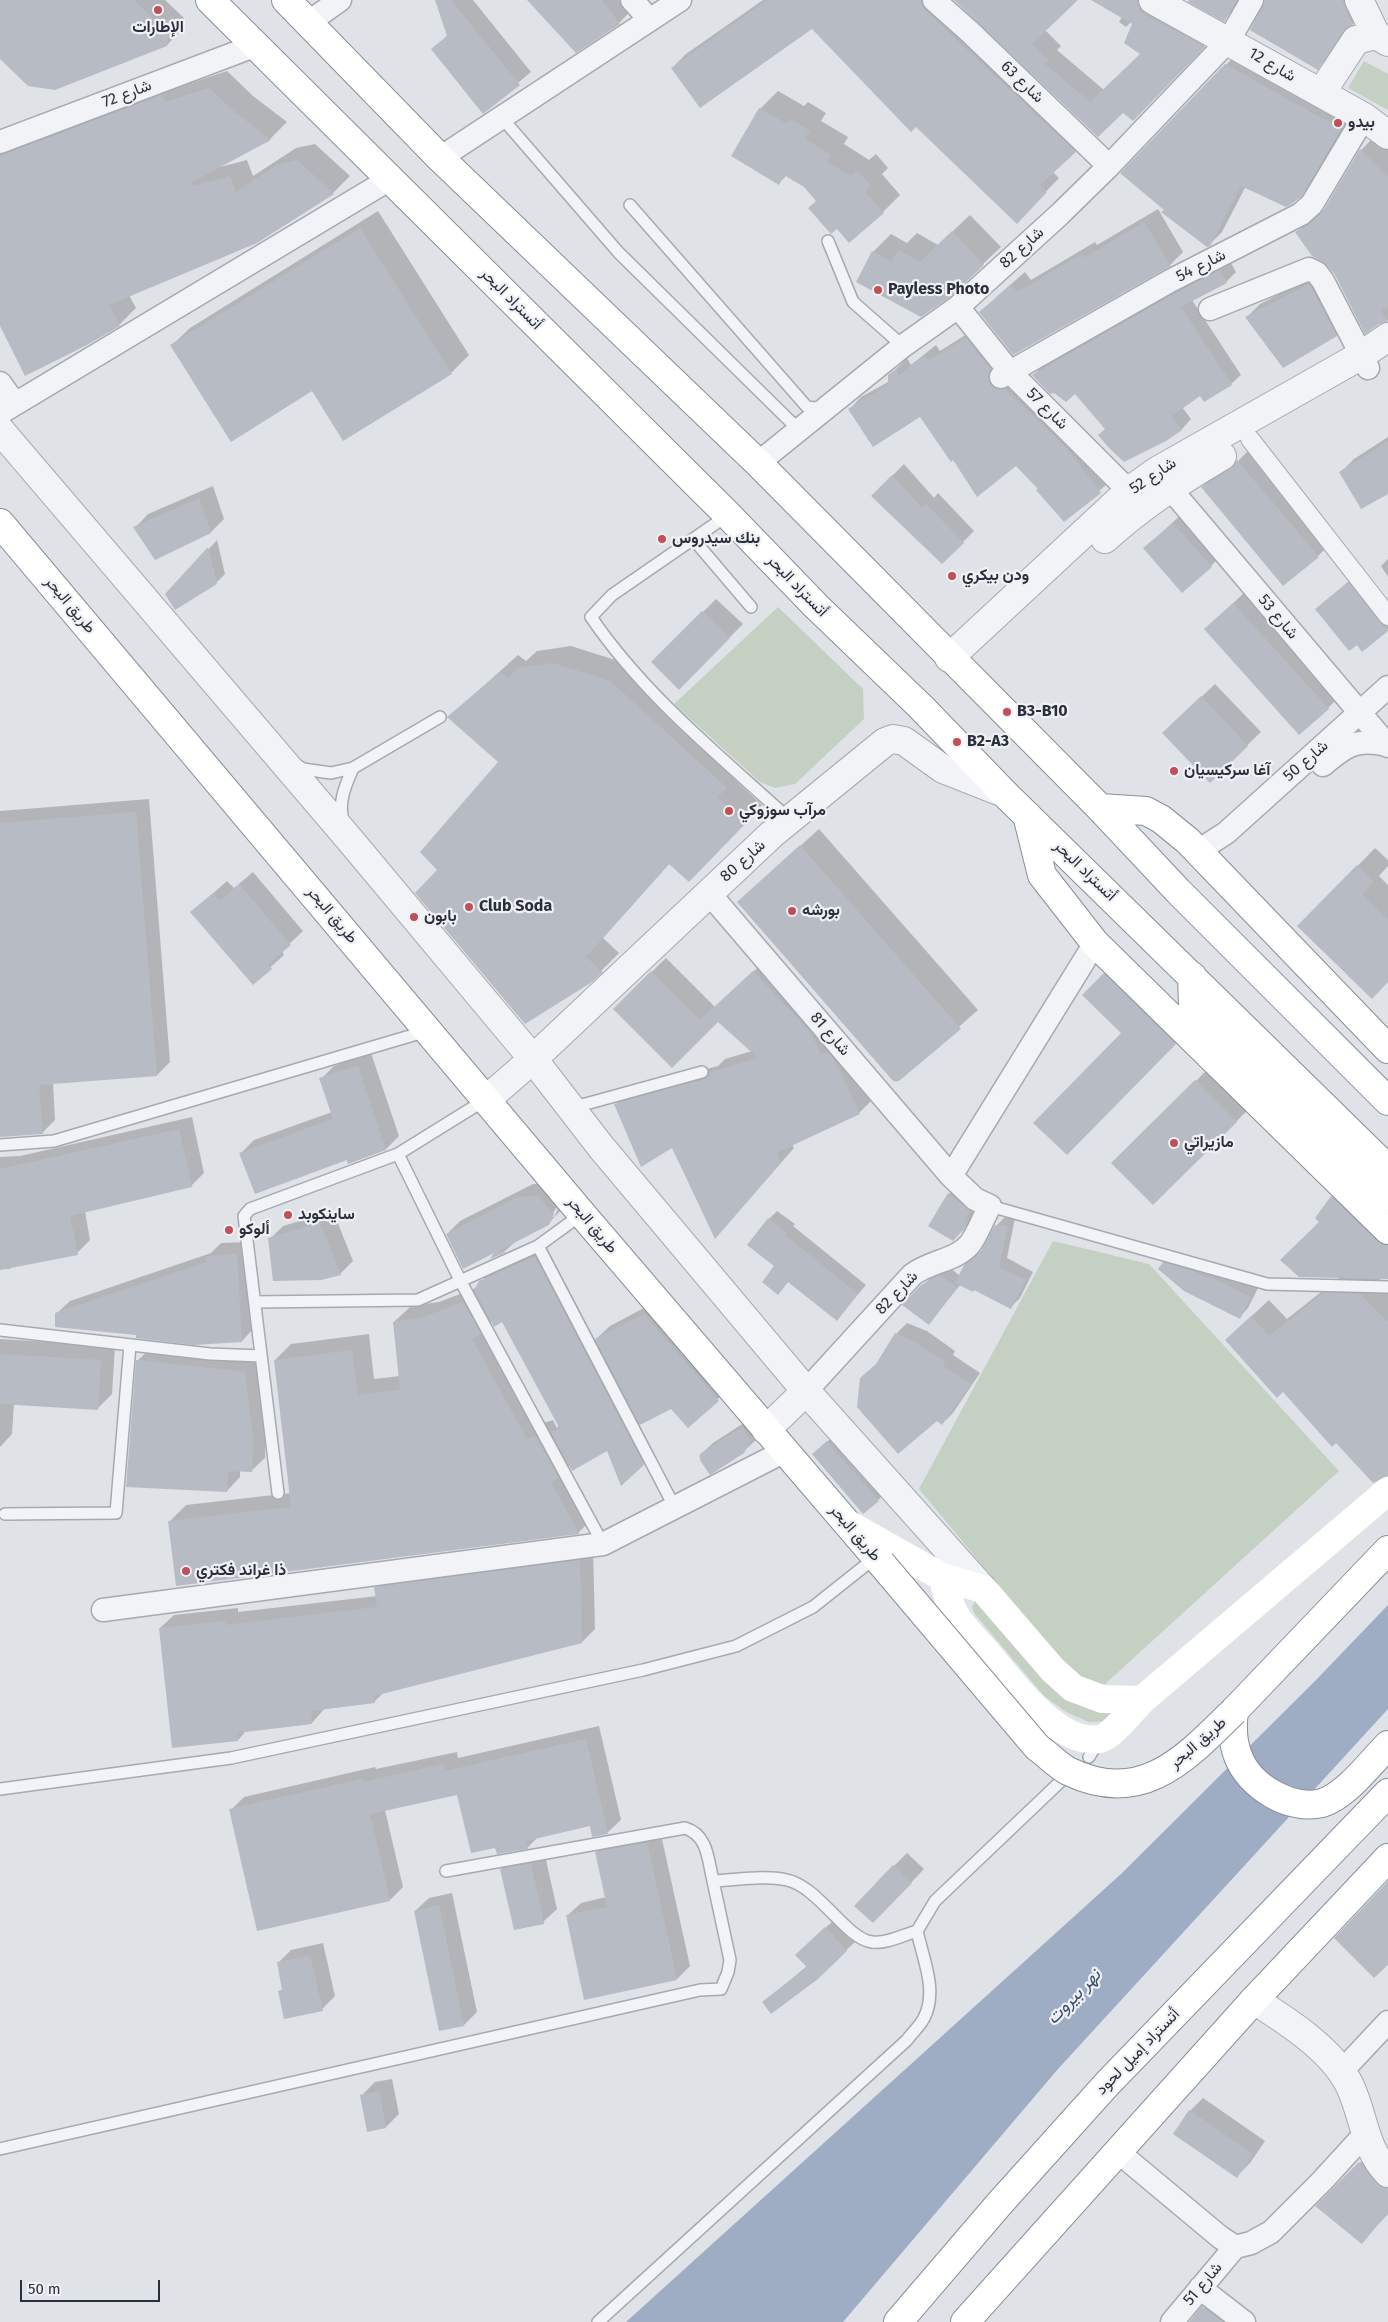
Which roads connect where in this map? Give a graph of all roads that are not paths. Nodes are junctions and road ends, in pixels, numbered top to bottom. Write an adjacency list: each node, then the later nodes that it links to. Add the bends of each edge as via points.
1 (210, 0): 14 (main road, أتستراد البحر)
2 (286, 0): 11 (main road)
3 (340, 0): 11 (street)
4 (632, 0): 10 (street)
5 (680, 0): 10 (street)
6 (934, 0): 21 (street, شارع 63)
7 (1153, 0): 13 (street, شارع 12)
8 (1252, 0): 13 (street, شارع 82)
9 (1359, 0): 12 (street)
10 (650, 20): 17 (street)
11 (309, 22): 20 (main road)
12 (1382, 38): 15 (street, via 1356,40)
13 (1229, 40): 15 (street, شارع 12); 21 (street, شارع 82)
14 (254, 46): 19 (street, شارع 72); 22 (main road, أتستراد البحر)
15 (1321, 93): 16 (street, شارع 12)
16 (1364, 117): 18 (street, شارع 12); 30 (street, شارع 54, via 1312,204 1301,214 1170,282)
17 (502, 118): 20 (street); 35 (lane, via 619,253)
18 (1388, 135)
19 (0, 142)
20 (440, 158): 37 (main road)
21 (1109, 166): 26 (street, شارع 82)
22 (390, 179): 32 (street); 40 (main road, أتستراد البحر)
23 (630, 205): 33 (lane, via 807,407)
24 (828, 241): 28 (lane, via 853,302)
25 (1210, 309): 29 (street, via 1309,269 1323,281)
26 (954, 310): 28 (street, شارع 82); 30 (street, شارع 57)
27 (1388, 337): 29 (street, شارع 52)
28 (903, 346): 33 (street, شارع 82)
29 (1372, 359): 36 (street, شارع 52); 39 (street, شارع 52, via 1158,471)
30 (1006, 375): 39 (street, شارع 57)
31 (0, 383): 32 (street)
32 (8, 409)
33 (824, 410): 35 (street, شارع 82)
34 (0, 430): 50 (street)
35 (799, 430): 37 (street, شارع 82)
36 (1250, 439): 38 (street, شارع 52); 44 (street)
37 (758, 463): 45 (main road)
38 (1169, 487): 39 (street, شارع 52); 47 (street, شارع 53)
39 (1130, 504): 45 (street, شارع 52)
40 (728, 515): 42 (lane); 53 (main road, أتستراد البحر)
41 (0, 523): 62 (main road, طريق البحر)
42 (694, 540): 43 (lane); 56 (lane, via 612,595 591,617 605,638 671,711)
43 (751, 606)
44 (1388, 616)
45 (955, 664): 54 (main road)
46 (1388, 687): 47 (street, شارع 50)
47 (1360, 714): 49 (street, شارع 53); 52 (street, شارع 50)
48 (440, 717): 51 (lane)
49 (1388, 746): 52 (street, via 1372,742 1342,748)
50 (276, 753): 51 (lane, via 303,769 331,773); 57 (street)
51 (353, 768): 57 (lane, via 342,793 342,818)
52 (1299, 777): 58 (street, via 1234,843)
53 (1004, 793): 55 (main road, أتستراد البحر); 56 (street, شارع 80, via 956,776 904,741 893,739 877,747)
54 (1100, 808): 58 (main road, via 1146,811 1166,823); 67 (main road, via 1178,892)
55 (1027, 815): 60 (main road, via 1042,875); 61 (main road, أتستراد البحر)
56 (789, 819): 59 (street, شارع 80)
57 (350, 840): 64 (street)
58 (1207, 860): 63 (main road)
59 (708, 892): 64 (street, شارع 80); 72 (street, شارع 81)
60 (1095, 943): 72 (street); 76 (main road)
61 (1192, 976): 71 (main road, أتستراد البحر); 73 (main road, via 1193,1006)
62 (429, 1030): 66 (main road, طريق البحر); 69 (lane, via 54,1141)
63 (1388, 1049)
64 (533, 1059): 66 (street, شارع 80); 68 (street)
65 (702, 1072): 68 (lane)
66 (487, 1099): 70 (lane); 75 (main road, طريق البحر)
67 (1388, 1101)
68 (571, 1108): 84 (street)
69 (0, 1145)
70 (398, 1154): 78 (lane); 80 (lane, via 250,1209 244,1216)
71 (1388, 1169)
72 (951, 1176): 74 (street, شارع 81, via 975,1199)
73 (1388, 1196)
74 (990, 1206): 79 (lane, via 1267,1284); 84 (street, شارع 82, via 970,1244 959,1253 916,1272)
75 (582, 1214): 77 (lane); 85 (main road, طريق البحر)
76 (1388, 1230)
77 (538, 1246): 78 (lane); 89 (lane)
78 (461, 1282): 80 (lane, via 418,1300); 92 (lane)
79 (1388, 1286)
80 (255, 1302): 83 (lane)
81 (0, 1330): 82 (lane)
82 (130, 1345): 83 (lane); 90 (lane, via 116,1513)
83 (262, 1356): 88 (lane)
84 (806, 1391): 85 (street); 96 (street)
85 (766, 1430): 86 (main road, طريق البحر)
86 (785, 1451): 89 (street); 91 (main road, طريق البحر)
87 (1388, 1491): 98 (main road)
88 (278, 1493)
89 (674, 1506): 92 (street)
90 (5, 1514)
91 (845, 1522): 94 (main road, طريق البحر); 95 (main road)
92 (603, 1544): 97 (street)
93 (1388, 1550): 99 (main road, طريق البحر)
94 (878, 1560): 101 (main road, طريق البحر, bridge, via 1038,1747 1067,1770 1100,1782 1131,1783 1162,1774); 104 (lane, via 814,1607 736,1646 642,1670 231,1758)
95 (942, 1577): 96 (main road); 98 (main road, via 957,1616 1032,1706 1055,1724 1086,1738 1094,1748)
96 (983, 1589): 98 (main road, via 1052,1670 1073,1688 1102,1699)
97 (103, 1610)
98 (1142, 1700)
99 (1234, 1710): 101 (main road, طريق البحر, bridge); 102 (main road, via 1232,1729)
100 (1388, 1745): 102 (main road, via 1342,1792 1322,1803 1312,1804 1290,1802 1268,1792 1250,1775)
101 (1192, 1752): 102 (main road, via 1210,1748 1225,1750)
102 (1238, 1757)
103 (1061, 1781): 111 (lane, via 935,1901)
104 (0, 1789)
105 (1388, 1792): 122 (main road, أتستراد إميل لحود, via 1095,2097)
106 (1388, 1858): 110 (main road)
107 (1388, 1867): 110 (main road)
108 (446, 1871): 109 (lane, via 685,1828 694,1830 703,1841)
109 (713, 1881): 111 (lane, via 788,1880 810,1891 862,1940 882,1942); 116 (lane, via 730,1960 721,1989 700,1990)
110 (1354, 1897): 112 (main road)
111 (917, 1931): 121 (lane, via 931,1998 924,2019 907,2040)
112 (1254, 2000): 114 (street, via 1286,2020); 117 (main road)
113 (1388, 2022): 114 (street)
114 (1342, 2071): 115 (street, via 1351,2088)
115 (1365, 2134): 118 (street, via 1371,2151); 119 (street, via 1271,2232 1251,2244)
116 (0, 2149)
117 (1117, 2151): 119 (street); 123 (main road)
118 (1388, 2173)
119 (1235, 2247): 120 (street, شارع 51)
120 (1200, 2288): 124 (street, شارع 51); 125 (street)
121 (598, 2322)
122 (898, 2322)
123 (965, 2322)
124 (1172, 2322)
125 (1244, 2322)

